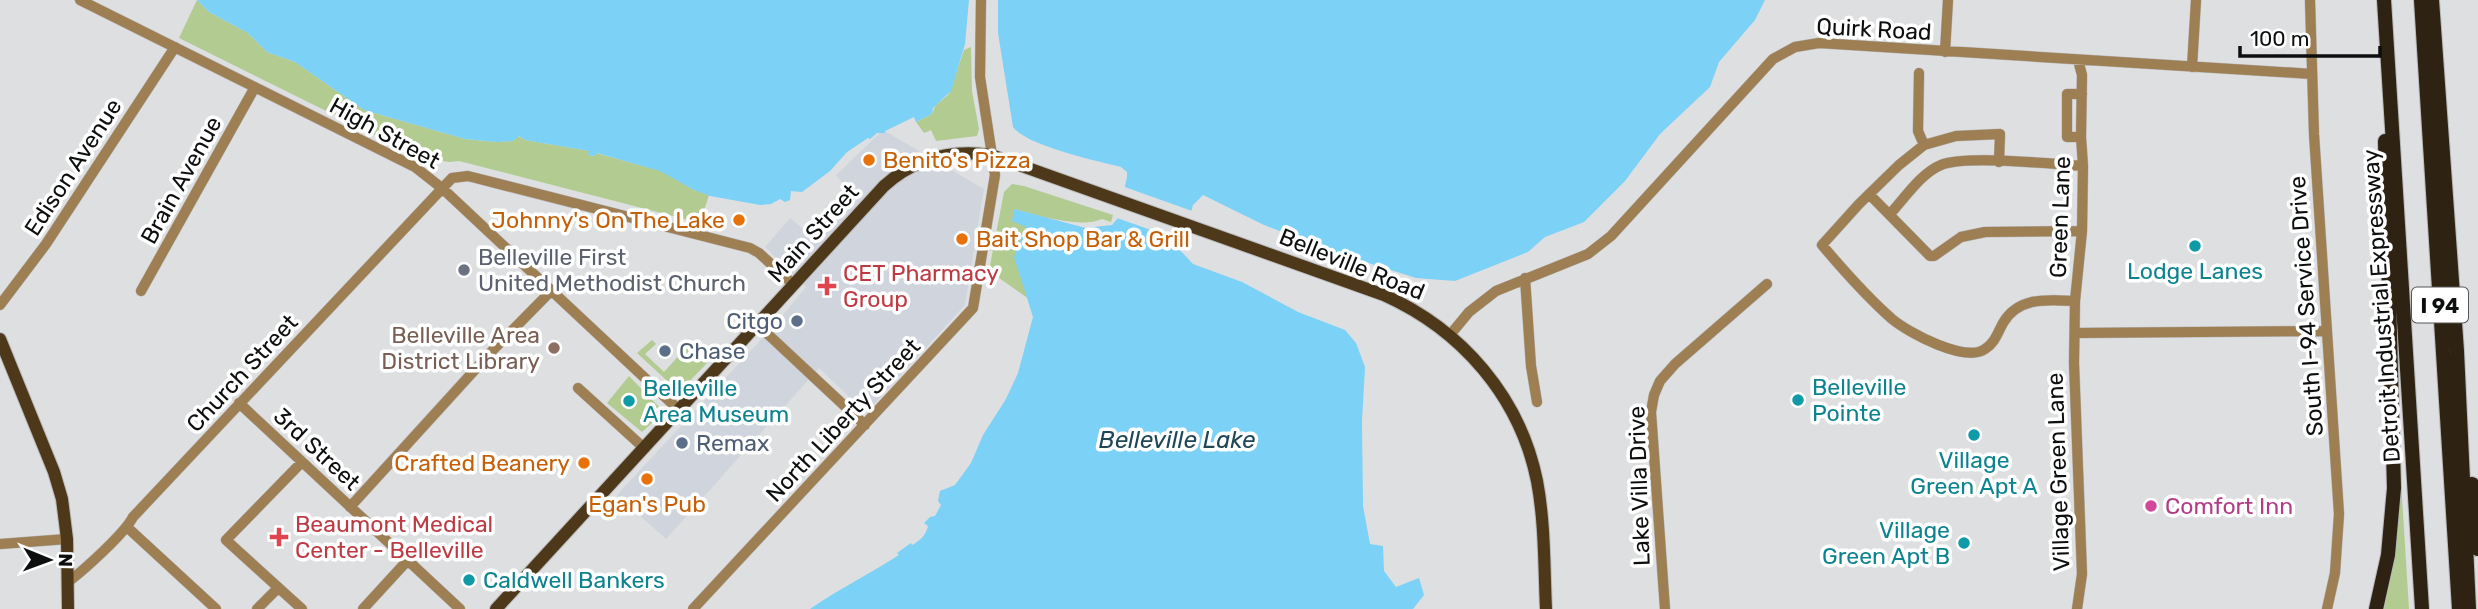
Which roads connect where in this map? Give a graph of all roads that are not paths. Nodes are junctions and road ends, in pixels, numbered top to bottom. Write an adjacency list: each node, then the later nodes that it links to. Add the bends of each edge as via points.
1 (80, 0): 9 (street, High Street)
2 (981, 0): 21 (street, North Liberty Street, via 980,77)
3 (1948, 0): 10 (street)
4 (2196, 0): 13 (street)
5 (2310, 0): 15 (street, South I-94 Service Drive)
6 (2384, 0): 12 (highway, Detroit Industrial Expressway / I 94)
7 (2421, 0): 70 (highway, I 94)
8 (2432, 0): 40 (highway, I 94)
9 (175, 47): 16 (street, High Street); 34 (street, Edison Avenue, via 46,244)
10 (1945, 52): 11 (street, Quirk Road); 28 (street, Quirk Road, via 1819,43 1783,52 1611,236 1588,254)
11 (2078, 60): 13 (street, Quirk Road); 17 (street, Green Lane)
12 (2388, 66): 68 (highway, via 2384,161 2393,488 2388,555); 69 (highway, Detroit Industrial Expressway / I 94)
13 (2192, 67): 15 (street, Quirk Road)
14 (1919, 73): 19 (street, via 1918,131)
15 (2312, 74): 36 (street, South I-94 Service Drive)
16 (255, 87): 24 (street, High Street, via 390,153); 31 (street, Brain Avenue)
17 (2082, 99): 18 (street, Green Lane); 18 (street, via 2067,94 2067,137)
18 (2081, 137): 23 (street, Green Lane)
19 (1924, 145): 22 (street, via 1956,136 2000,134); 25 (street)
20 (947, 154): 21 (main road, Belleville Road); 30 (main road, Main Street, via 920,162 892,179)
21 (991, 155): 38 (main road, Belleville Road, via 1384,295); 45 (street, North Liberty Street, via 995,175 973,308)
22 (1999, 162): 23 (street); 26 (street, via 1942,165)
23 (2083, 166): 27 (street, Green Lane)
24 (443, 189): 30 (street, High Street, via 452,178 468,176 750,248); 32 (street); 43 (street, Church Street)
25 (1869, 194): 26 (street); 33 (street, via 1822,245 1895,321 1945,348 1982,352 2014,310 2035,300)
26 (1890, 214): 27 (street, via 1934,256 1961,237 1985,232)
27 (2082, 231): 33 (street, Green Lane)
28 (1525, 278): 38 (street, Quirk Road, via 1481,300); 42 (street)
29 (1768, 284): 65 (street, Lake Villa Drive, via 1675,364 1654,395 1651,416)
30 (794, 285): 35 (main road, Main Street)
31 (141, 291)
32 (551, 291): 44 (street); 48 (street)
33 (2075, 301): 37 (street, Green Lane)
34 (0, 305)
35 (758, 325): 44 (main road, Main Street); 45 (street)
36 (2327, 331): 37 (street); 67 (street, South I-94 Service Drive, via 2339,513)
37 (2075, 333): 66 (street, Village Green Lane, via 2082,574)
38 (1450, 335): 64 (main road, Belleville Road, via 1496,385 1529,453 1540,500)
39 (0, 339): 50 (main road, via 54,472)
40 (2457, 351): 52 (highway); 71 (highway, I 94)
41 (579, 388): 46 (street)
42 (1536, 402)
43 (239, 403): 47 (street, 3rd Street); 49 (street, Church Street, via 133,517)
44 (679, 410): 46 (main road, Main Street)
45 (865, 425): 63 (street, North Liberty Street)
46 (644, 448): 62 (main road, Main Street)
47 (302, 462): 48 (street, 3rd Street); 55 (street, via 226,540)
48 (350, 507): 53 (street, 3rd Street)
49 (128, 528): 54 (street, Church Street); 57 (street)
50 (67, 539): 51 (street); 54 (main road)
51 (0, 544)
52 (2478, 549)
53 (407, 561): 60 (street); 61 (street, 3rd Street)
54 (68, 582): 56 (main road)
55 (278, 588): 58 (street); 59 (street)
56 (68, 609)
57 (216, 609)
58 (257, 609)
59 (302, 609)
60 (363, 609)
61 (460, 609)
62 (496, 609)
63 (693, 609)
64 (1546, 609)
65 (1665, 609)
66 (2077, 609)
67 (2327, 609)
68 (2376, 609)
69 (2422, 609)
70 (2459, 609)
71 (2469, 609)

